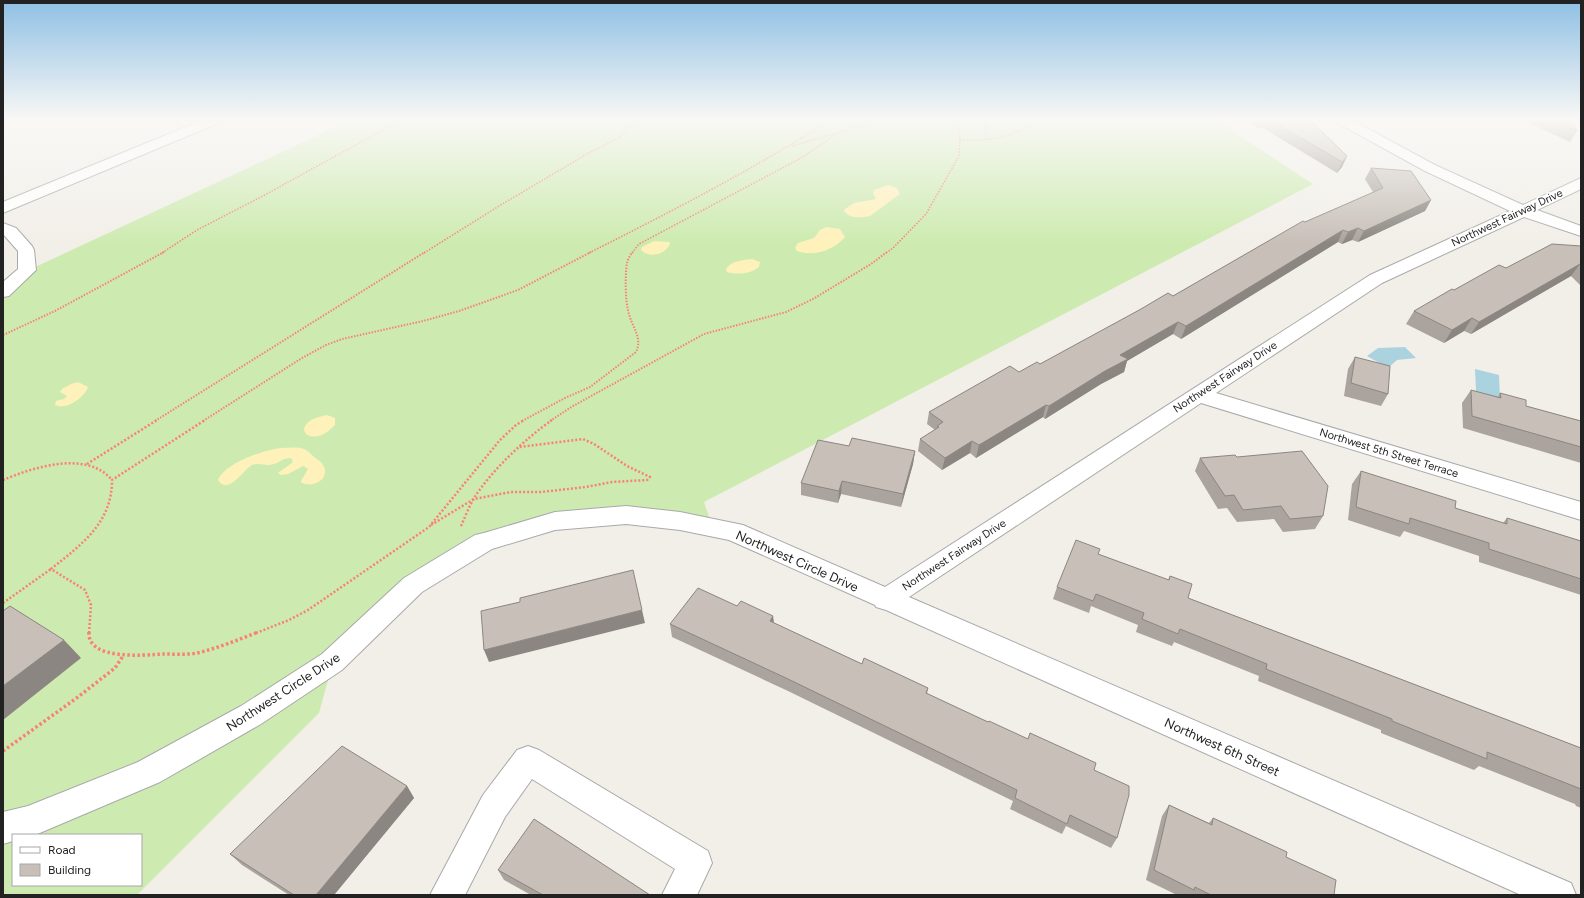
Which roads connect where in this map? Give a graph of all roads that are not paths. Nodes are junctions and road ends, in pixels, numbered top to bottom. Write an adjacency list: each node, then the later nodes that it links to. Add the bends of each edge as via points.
1 (114, 161): 4 (street)
2 (1416, 161): 5 (street)
3 (1581, 183): 5 (street, Northwest Fairway Drive)
4 (3, 208)
5 (1523, 211): 7 (street); 9 (street, Northwest Fairway Drive, via 1376,279)
6 (3, 228): 8 (street, via 10,231 26,250 27,270)
7 (1581, 231)
8 (3, 292)
9 (1198, 395): 10 (street, Northwest 5th Street Terrace); 11 (street, Northwest Fairway Drive)
10 (1581, 511)
11 (885, 600): 12 (street, Northwest Circle Drive, via 734,532 680,521 626,515 555,521 484,542 413,585 332,662 251,715 149,772 28,822); 15 (street, Northwest 6th Street)
12 (3, 828)
13 (447, 895): 14 (street, via 494,806 528,760 696,863)
14 (679, 895)
15 (1559, 895)

